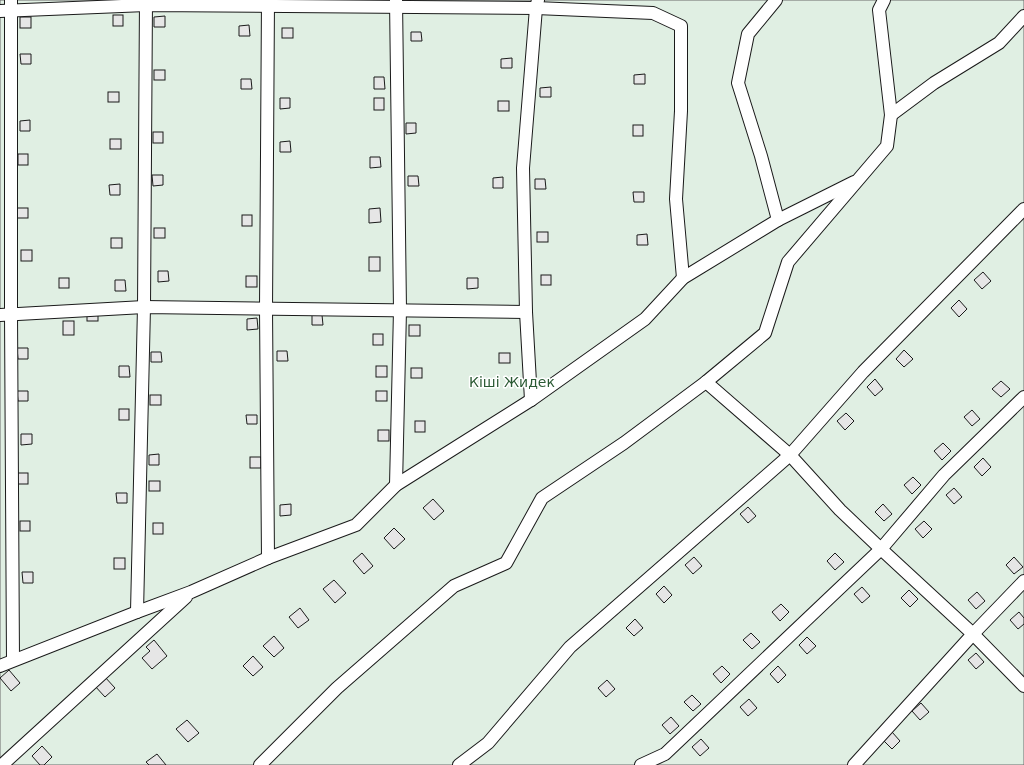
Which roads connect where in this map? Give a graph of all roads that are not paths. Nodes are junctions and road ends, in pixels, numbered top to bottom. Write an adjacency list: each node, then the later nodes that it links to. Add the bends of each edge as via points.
1 (776, 0): 12 (street, via 748,34 738,83)
2 (146, 3): 3 (street); 7 (street); 14 (street)
3 (268, 3): 4 (street); 15 (street)
4 (396, 4): 5 (street); 16 (street)
5 (537, 4): 13 (street, via 653,13 681,26 681,111 676,199); 17 (street, via 523,168)
6 (880, 4): 9 (street)
7 (7, 7): 18 (street)
8 (1024, 16): 9 (street, via 999,43 934,83)
9 (891, 115): 10 (street, via 887,146)
10 (860, 179): 12 (street); 19 (street, via 788,262 764,333)
11 (1024, 209): 22 (street, via 863,372)
12 (778, 220): 13 (street)
13 (683, 278): 21 (street, via 645,319)
14 (144, 307): 15 (street); 18 (street); 28 (street)
15 (266, 309): 16 (street); 25 (street)
16 (400, 310): 17 (street); 23 (street)
17 (526, 312): 21 (street)
18 (5, 315): 30 (street)
19 (706, 382): 22 (street); 34 (street, via 624,443 542,498 506,563 454,586 337,688)
20 (1024, 397): 24 (street, via 944,475)
21 (531, 400): 23 (street)
22 (790, 455): 24 (street); 35 (street, via 570,647 488,743)
23 (396, 485): 25 (street, via 356,525)
24 (881, 550): 29 (street); 36 (street, via 665,754)
25 (268, 558): 27 (street)
26 (1024, 580): 29 (street)
27 (191, 592): 28 (street); 33 (street)
28 (137, 612): 30 (street)
29 (973, 634): 32 (street); 37 (street)
30 (13, 660): 31 (street)
31 (0, 666)
32 (1024, 686)
33 (2, 765)
34 (260, 765)
35 (459, 765)
36 (641, 765)
37 (854, 765)

